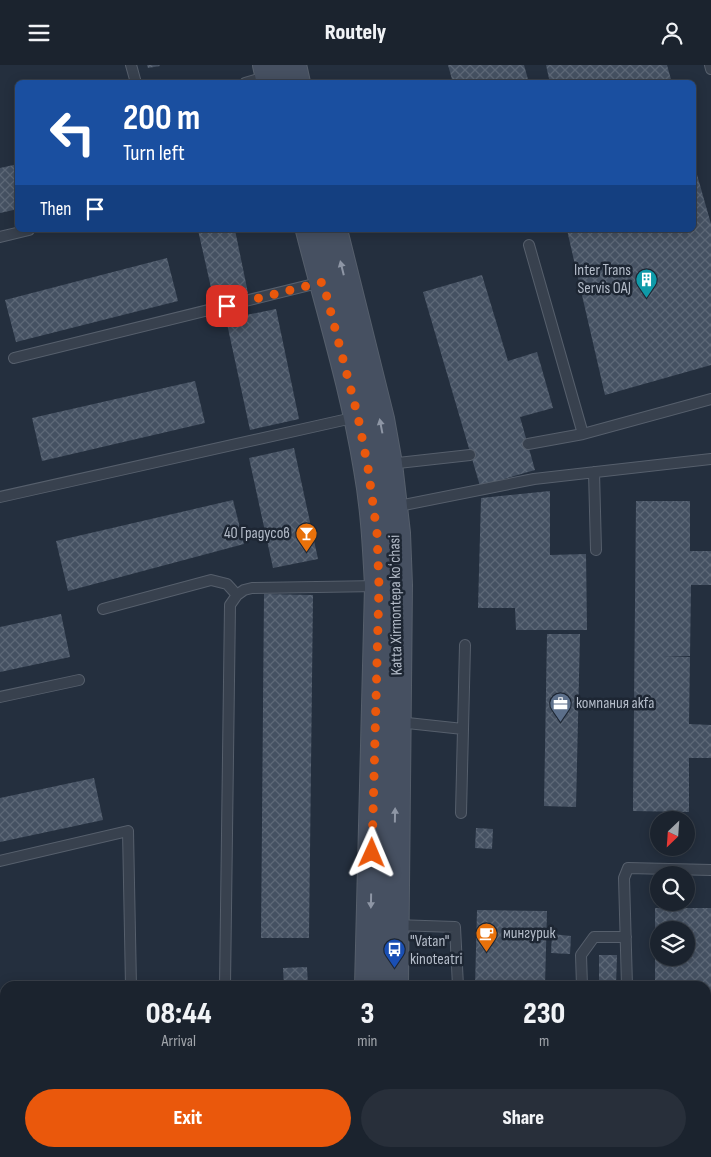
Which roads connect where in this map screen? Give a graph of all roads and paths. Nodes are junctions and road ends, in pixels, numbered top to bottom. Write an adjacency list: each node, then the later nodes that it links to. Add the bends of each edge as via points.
1 (131, 65): 5 (lane)
2 (710, 65): 3 (lane)
3 (711, 69)
4 (269, 74): 6 (main road)
5 (135, 80)
6 (287, 80)
7 (21, 232): 10 (lane)
8 (310, 232): 12 (main road, Katta Xirmontepa koʻchasi)
9 (333, 232): 20 (main road, Katta Xirmontepa koʻchasi, one-way to 9, via 380,419)
10 (0, 237)
11 (529, 245): 16 (lane)
12 (323, 282): 13 (lane); 15 (main road, Katta Xirmontepa koʻchasi)
13 (14, 359)
14 (711, 399): 16 (lane)
15 (358, 417): 20 (main road, Katta Xirmontepa koʻchasi); 22 (lane)
16 (583, 434): 17 (lane)
17 (528, 444)
18 (470, 455): 20 (lane)
19 (711, 459): 21 (lane)
20 (378, 466): 23 (main road, Katta Xirmontepa koʻchasi); 25 (main road, Katta Xirmontepa koʻchasi, via 377,533)
21 (594, 472): 23 (lane, via 534,479); 24 (lane)
22 (0, 497)
23 (393, 507): 25 (main road, Katta Xirmontepa koʻchasi)
24 (596, 550)
25 (388, 586): 26 (lane, via 252,587); 31 (main road, Katta Xirmontepa koʻchasi); 40 (main road, Katta Xirmontepa koʻchasi, one-way to 40)
26 (237, 595): 27 (lane, via 227,585 211,580); 39 (lane, via 230,605)
27 (103, 609)
28 (465, 645): 32 (lane)
29 (79, 680): 30 (lane)
30 (0, 697)
31 (397, 722): 32 (lane); 36 (main road, Katta Xirmontepa koʻchasi, one-way to 31)
32 (463, 729): 33 (lane)
33 (461, 813)
34 (0, 861): 38 (lane, via 128,831)
35 (711, 870): 37 (lane, via 628,868 624,878)
36 (394, 925): 41 (main road, Katta Xirmontepa koʻchasi); 42 (lane, via 455,927)
37 (626, 937): 43 (lane, via 594,937 581,955); 44 (lane)
38 (131, 981)
39 (225, 981)
40 (369, 981)
41 (394, 981)
42 (458, 981)
43 (582, 981)
44 (627, 981)

